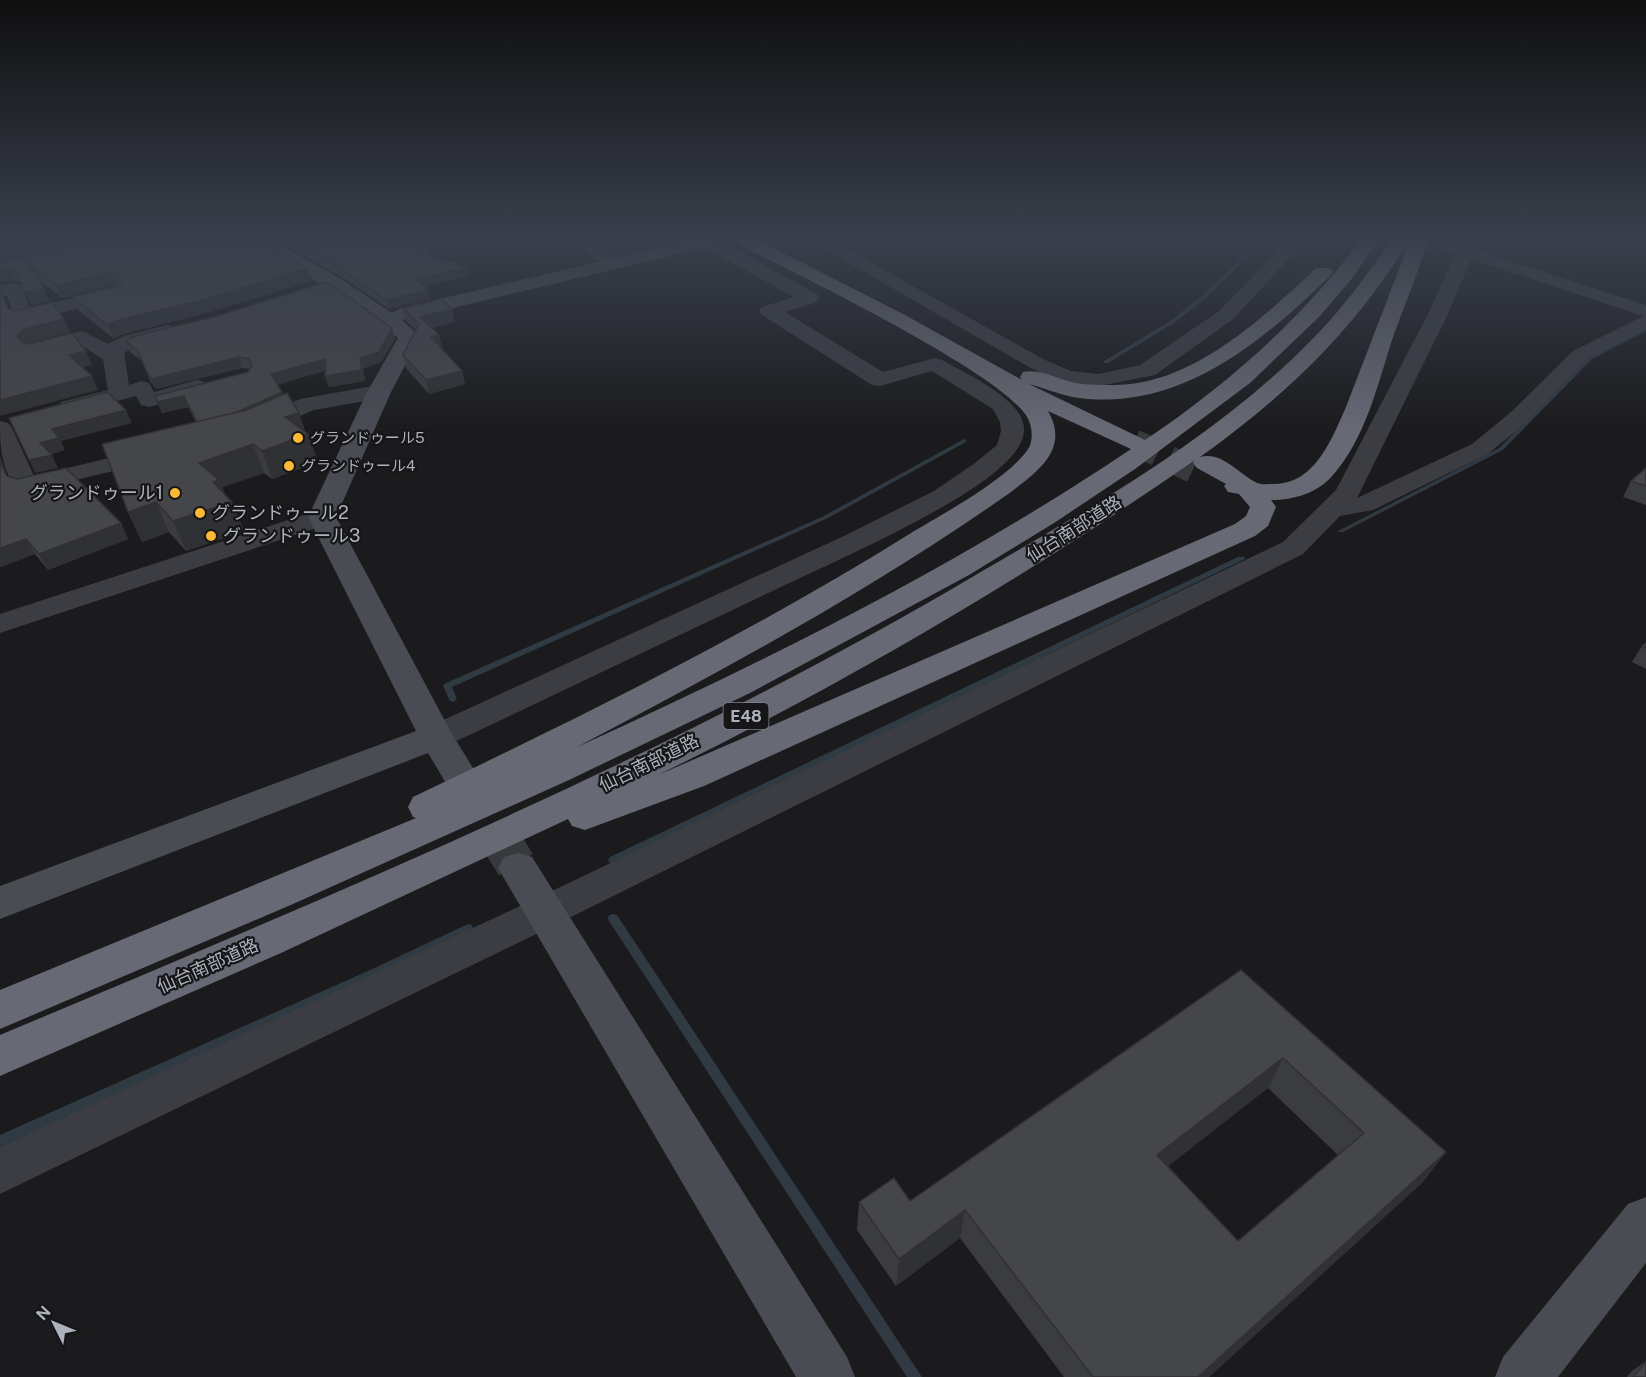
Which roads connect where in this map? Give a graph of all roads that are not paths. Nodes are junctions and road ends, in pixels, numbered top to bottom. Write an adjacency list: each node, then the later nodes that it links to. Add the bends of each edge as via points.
1 (18, 302): 2 (street, via 22,316)
2 (78, 302)
3 (367, 302): 17 (street)
4 (451, 302): 17 (street)
5 (797, 302): 36 (street, via 769,311 879,380 935,364 1002,405 1013,431 1008,448 943,496 853,542)
6 (865, 302): 22 (highway)
7 (893, 302): 22 (highway)
8 (928, 302): 9 (street, via 1036,363 1067,377 1099,380 1147,370)
9 (1238, 302)
10 (1290, 302): 22 (highway, via 1210,364 1164,385 1136,392 1074,390)
11 (1323, 302): 43 (highway, 仙台南部道路 / E48, via 1261,362 1207,406 1092,487 963,566 851,628 535,782)
12 (1357, 302): 39 (highway, 仙台南部道路 / E48, via 1287,376 1236,419 1158,477 993,579 742,718)
13 (1395, 302): 32 (highway, via 1353,419 1333,456 1314,479 1299,488 1284,493)
14 (1443, 302): 33 (street, via 1347,494)
15 (1622, 302): 16 (street)
16 (1646, 311)
17 (388, 317): 24 (street, via 409,337)
18 (1646, 321): 33 (street, via 1580,355 1519,417 1480,449 1364,505)
19 (187, 326): 21 (street, via 131,340 113,350)
20 (36, 350): 21 (street, via 82,338)
21 (113, 356): 25 (street)
22 (1002, 371): 29 (highway, via 1051,404); 42 (highway, via 1039,413 1045,430 1042,450 991,495 911,546 785,622 528,758)
23 (222, 381): 25 (street, via 149,400 141,388)
24 (379, 392): 28 (street, via 308,404); 34 (street)
25 (120, 394): 26 (street)
26 (54, 411)
27 (7, 424): 30 (street, via 26,485)
28 (237, 434)
29 (1140, 439)
30 (170, 450)
31 (1200, 467): 32 (highway)
32 (1252, 490): 39 (highway, via 1263,507 1258,520 1208,548 691,777)
33 (1332, 508): 41 (street, via 1293,548)
34 (322, 517): 35 (street); 36 (street)
35 (0, 624)
36 (436, 737): 37 (street); 40 (street)
37 (460, 776)
38 (518, 868): 41 (street)
39 (399, 882): 44 (highway, 仙台南部道路 / E48)
40 (0, 903)
41 (545, 912): 45 (street); 47 (street)
42 (0, 1005)
43 (0, 1010)
44 (0, 1056)
45 (0, 1171)
46 (1646, 1222): 48 (street)
47 (827, 1377)
48 (1523, 1377)

